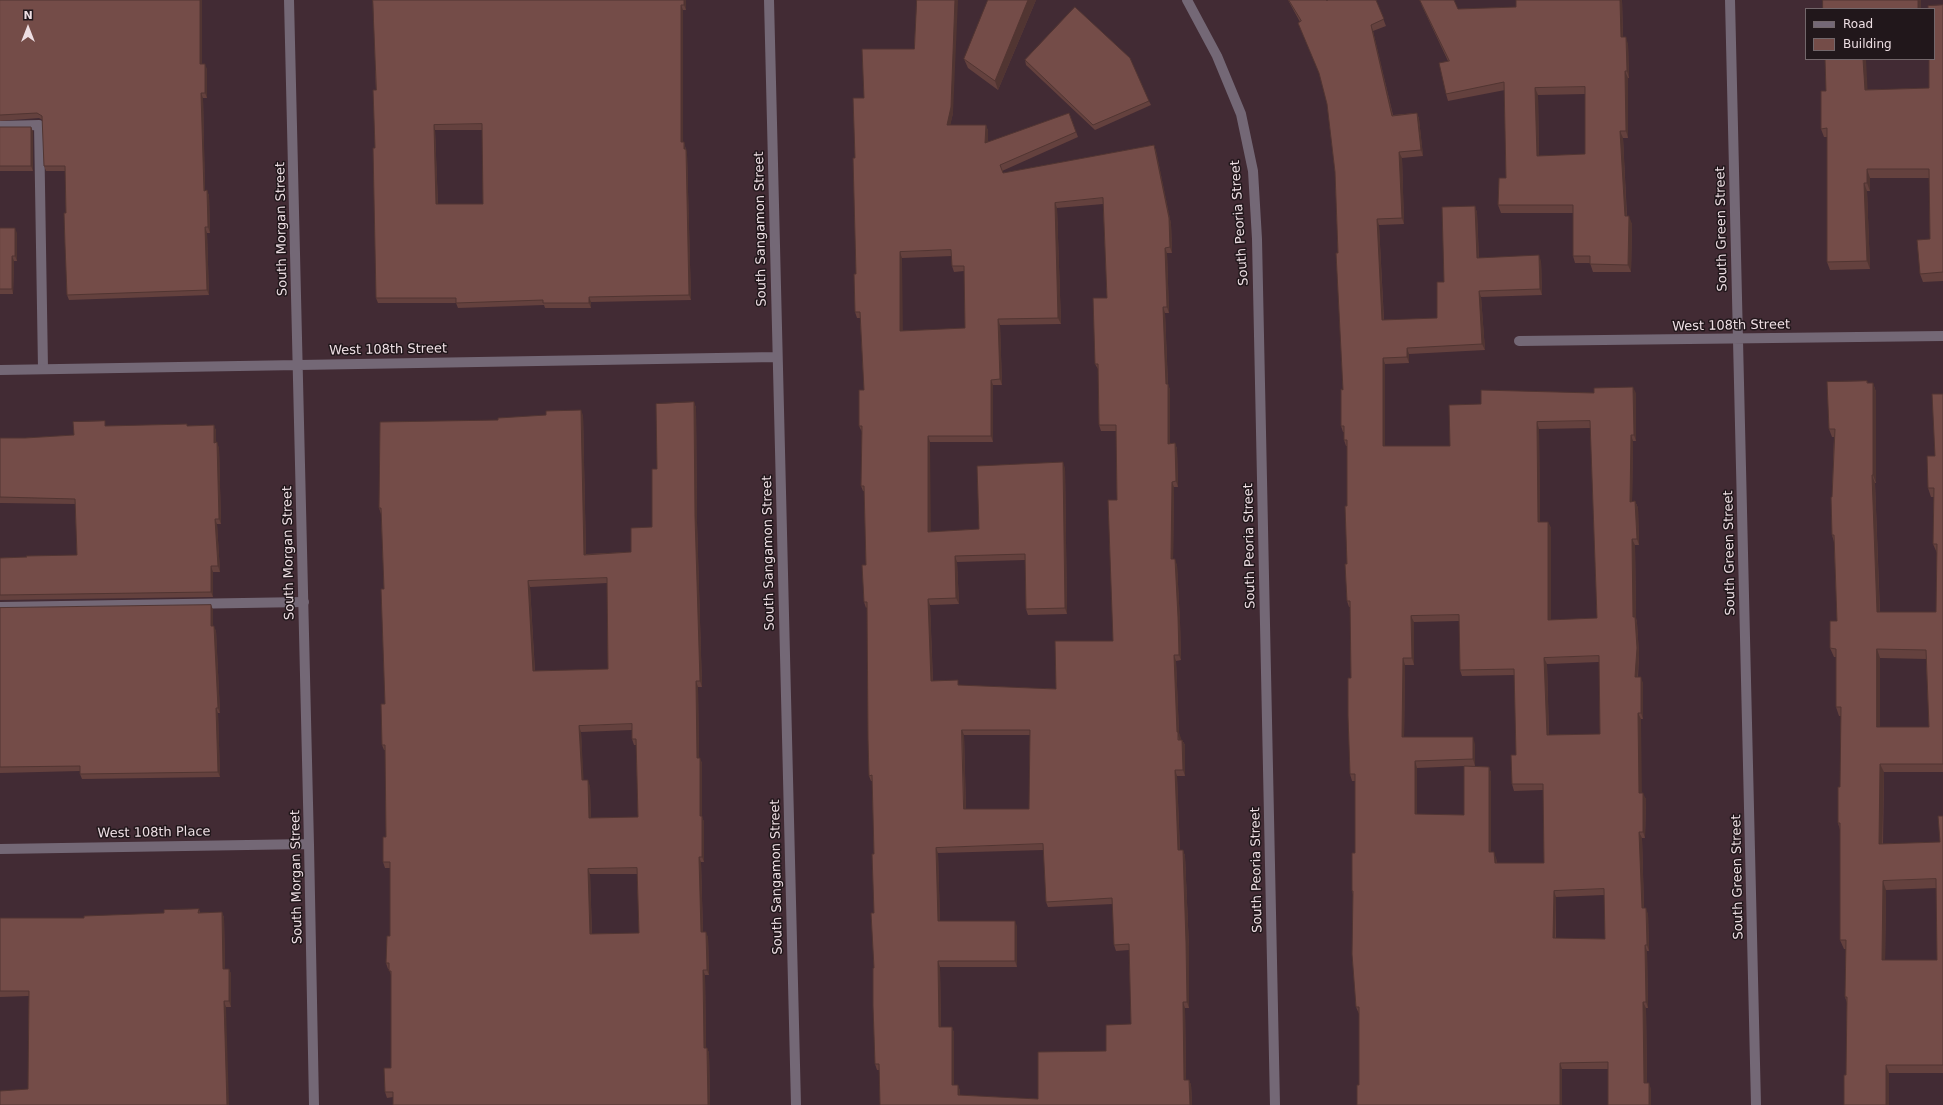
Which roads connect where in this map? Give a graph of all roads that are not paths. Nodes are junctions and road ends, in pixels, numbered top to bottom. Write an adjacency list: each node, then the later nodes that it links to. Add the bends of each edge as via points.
1 (290, 0): 10 (street, South Morgan Street)
2 (769, 0): 9 (street, South Sangamon Street)
3 (1187, 0): 19 (street, South Peoria Street, via 1217,56 1241,114 1253,171 1257,247)
4 (1730, 0): 7 (street, South Green Street)
5 (0, 126): 11 (street, via 39,125)
6 (1943, 336): 7 (street, West 108th Street)
7 (1737, 339): 8 (street, West 108th Street); 20 (street, South Green Street)
8 (1519, 341)
9 (777, 357): 10 (street, West 108th Street); 18 (street, South Sangamon Street)
10 (298, 365): 11 (street, West 108th Street); 13 (street, South Morgan Street)
11 (43, 369): 12 (street, West 108th Street)
12 (0, 370)
13 (304, 602): 14 (street); 15 (street, South Morgan Street)
14 (0, 607)
15 (310, 844): 16 (street, West 108th Place); 17 (street, South Morgan Street)
16 (0, 849)
17 (314, 1105)
18 (796, 1105)
19 (1275, 1105)
20 (1756, 1105)

